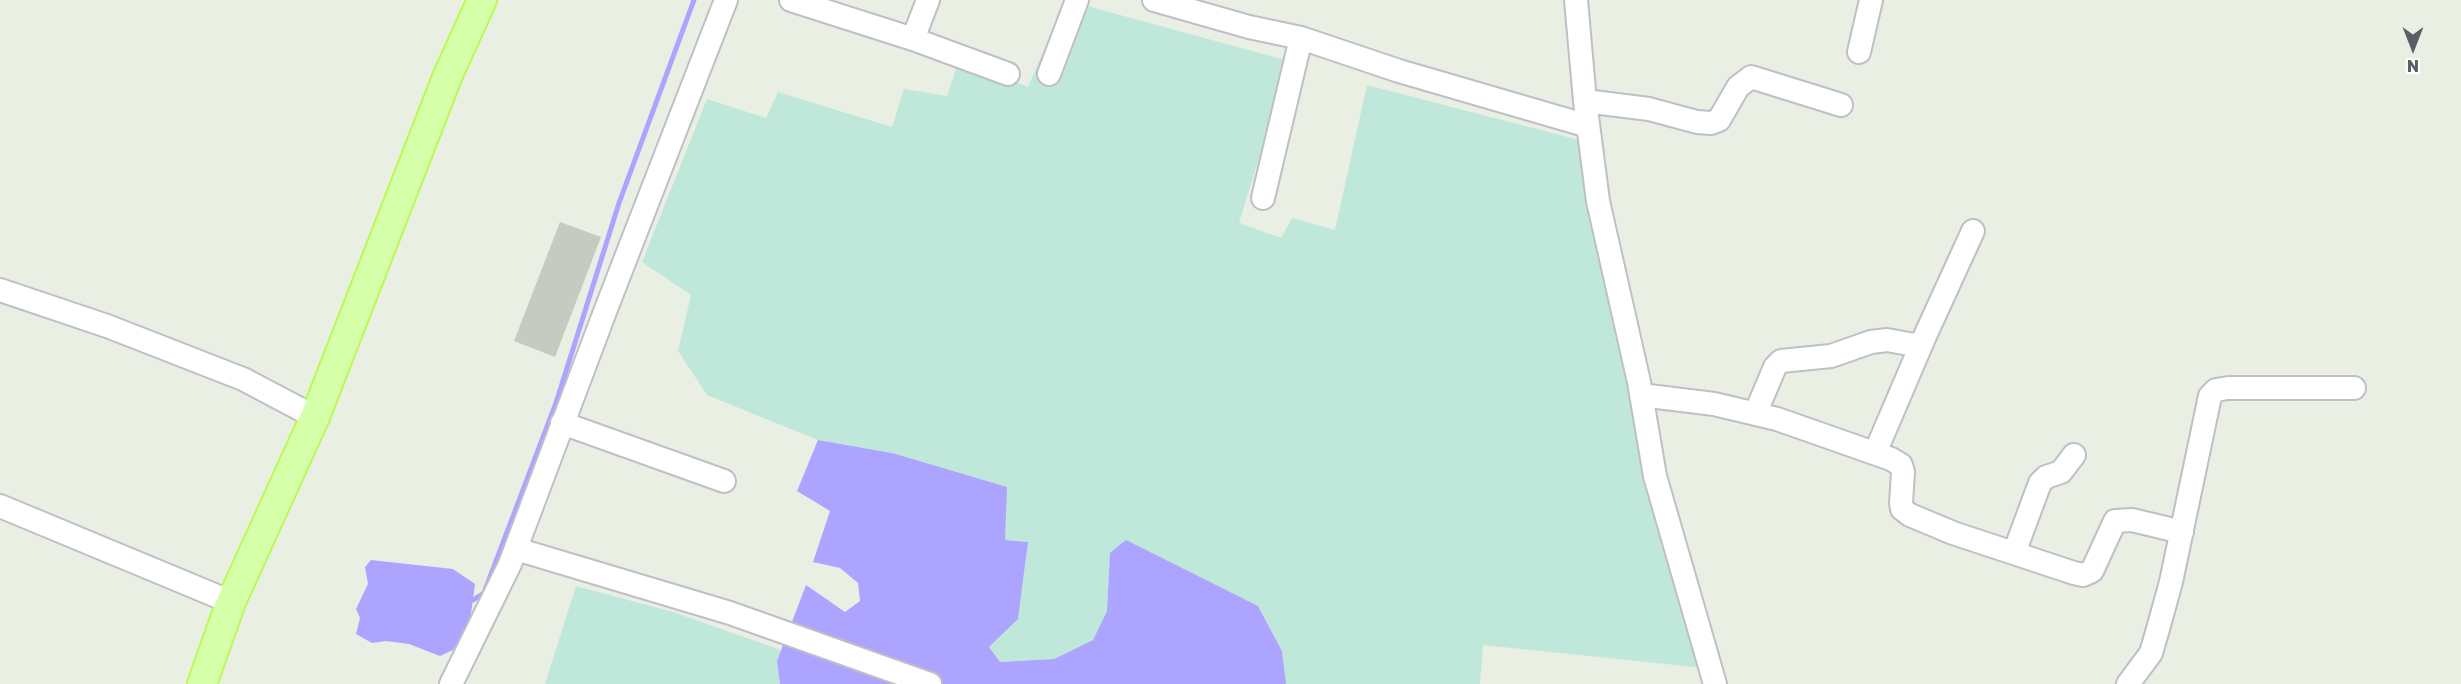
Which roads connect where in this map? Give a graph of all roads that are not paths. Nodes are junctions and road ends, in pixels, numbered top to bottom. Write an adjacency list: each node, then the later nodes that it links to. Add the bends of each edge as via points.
1 (482, 0): 24 (main road, via 448,75)
2 (726, 0): 25 (street)
3 (791, 0): 10 (street)
4 (928, 0): 10 (street)
5 (1077, 0): 13 (street)
6 (1154, 0): 9 (street)
7 (1576, 0): 14 (street)
8 (1871, 0): 11 (street)
9 (1301, 38): 16 (street); 17 (street)
10 (913, 39): 12 (street)
11 (1858, 52)
12 (1008, 74)
13 (1049, 74)
14 (1585, 101): 15 (street, via 1649,109 1711,123 1719,120 1738,87 1751,77); 16 (street)
15 (1841, 105)
16 (1588, 126): 22 (street, via 1598,201)
17 (1263, 198)
18 (1973, 231): 20 (street)
19 (0, 290): 24 (street, via 243,379)
20 (1920, 346): 23 (street, via 1887,340 1831,356 1781,362 1775,367); 26 (street)
21 (2355, 388): 30 (street, via 2216,390 2210,396)
22 (1641, 395): 23 (street, via 1714,404); 37 (street, via 1655,476)
23 (1755, 414): 26 (street)
24 (315, 417): 33 (main road)
25 (562, 423): 28 (street); 31 (street)
26 (1875, 453): 32 (street, via 1901,465 1902,509 1910,515)
27 (2074, 455): 32 (street, via 2061,472 2040,483)
28 (724, 480)
29 (0, 506): 33 (street)
30 (2182, 532): 32 (street, via 2132,520 2115,521 2088,574); 38 (street, via 2151,653)
31 (516, 549): 35 (street); 36 (street, via 730,613)
32 (2014, 553)
33 (231, 602): 34 (main road)
34 (202, 684)
35 (452, 684)
36 (930, 684)
37 (1715, 684)
38 (2128, 684)

